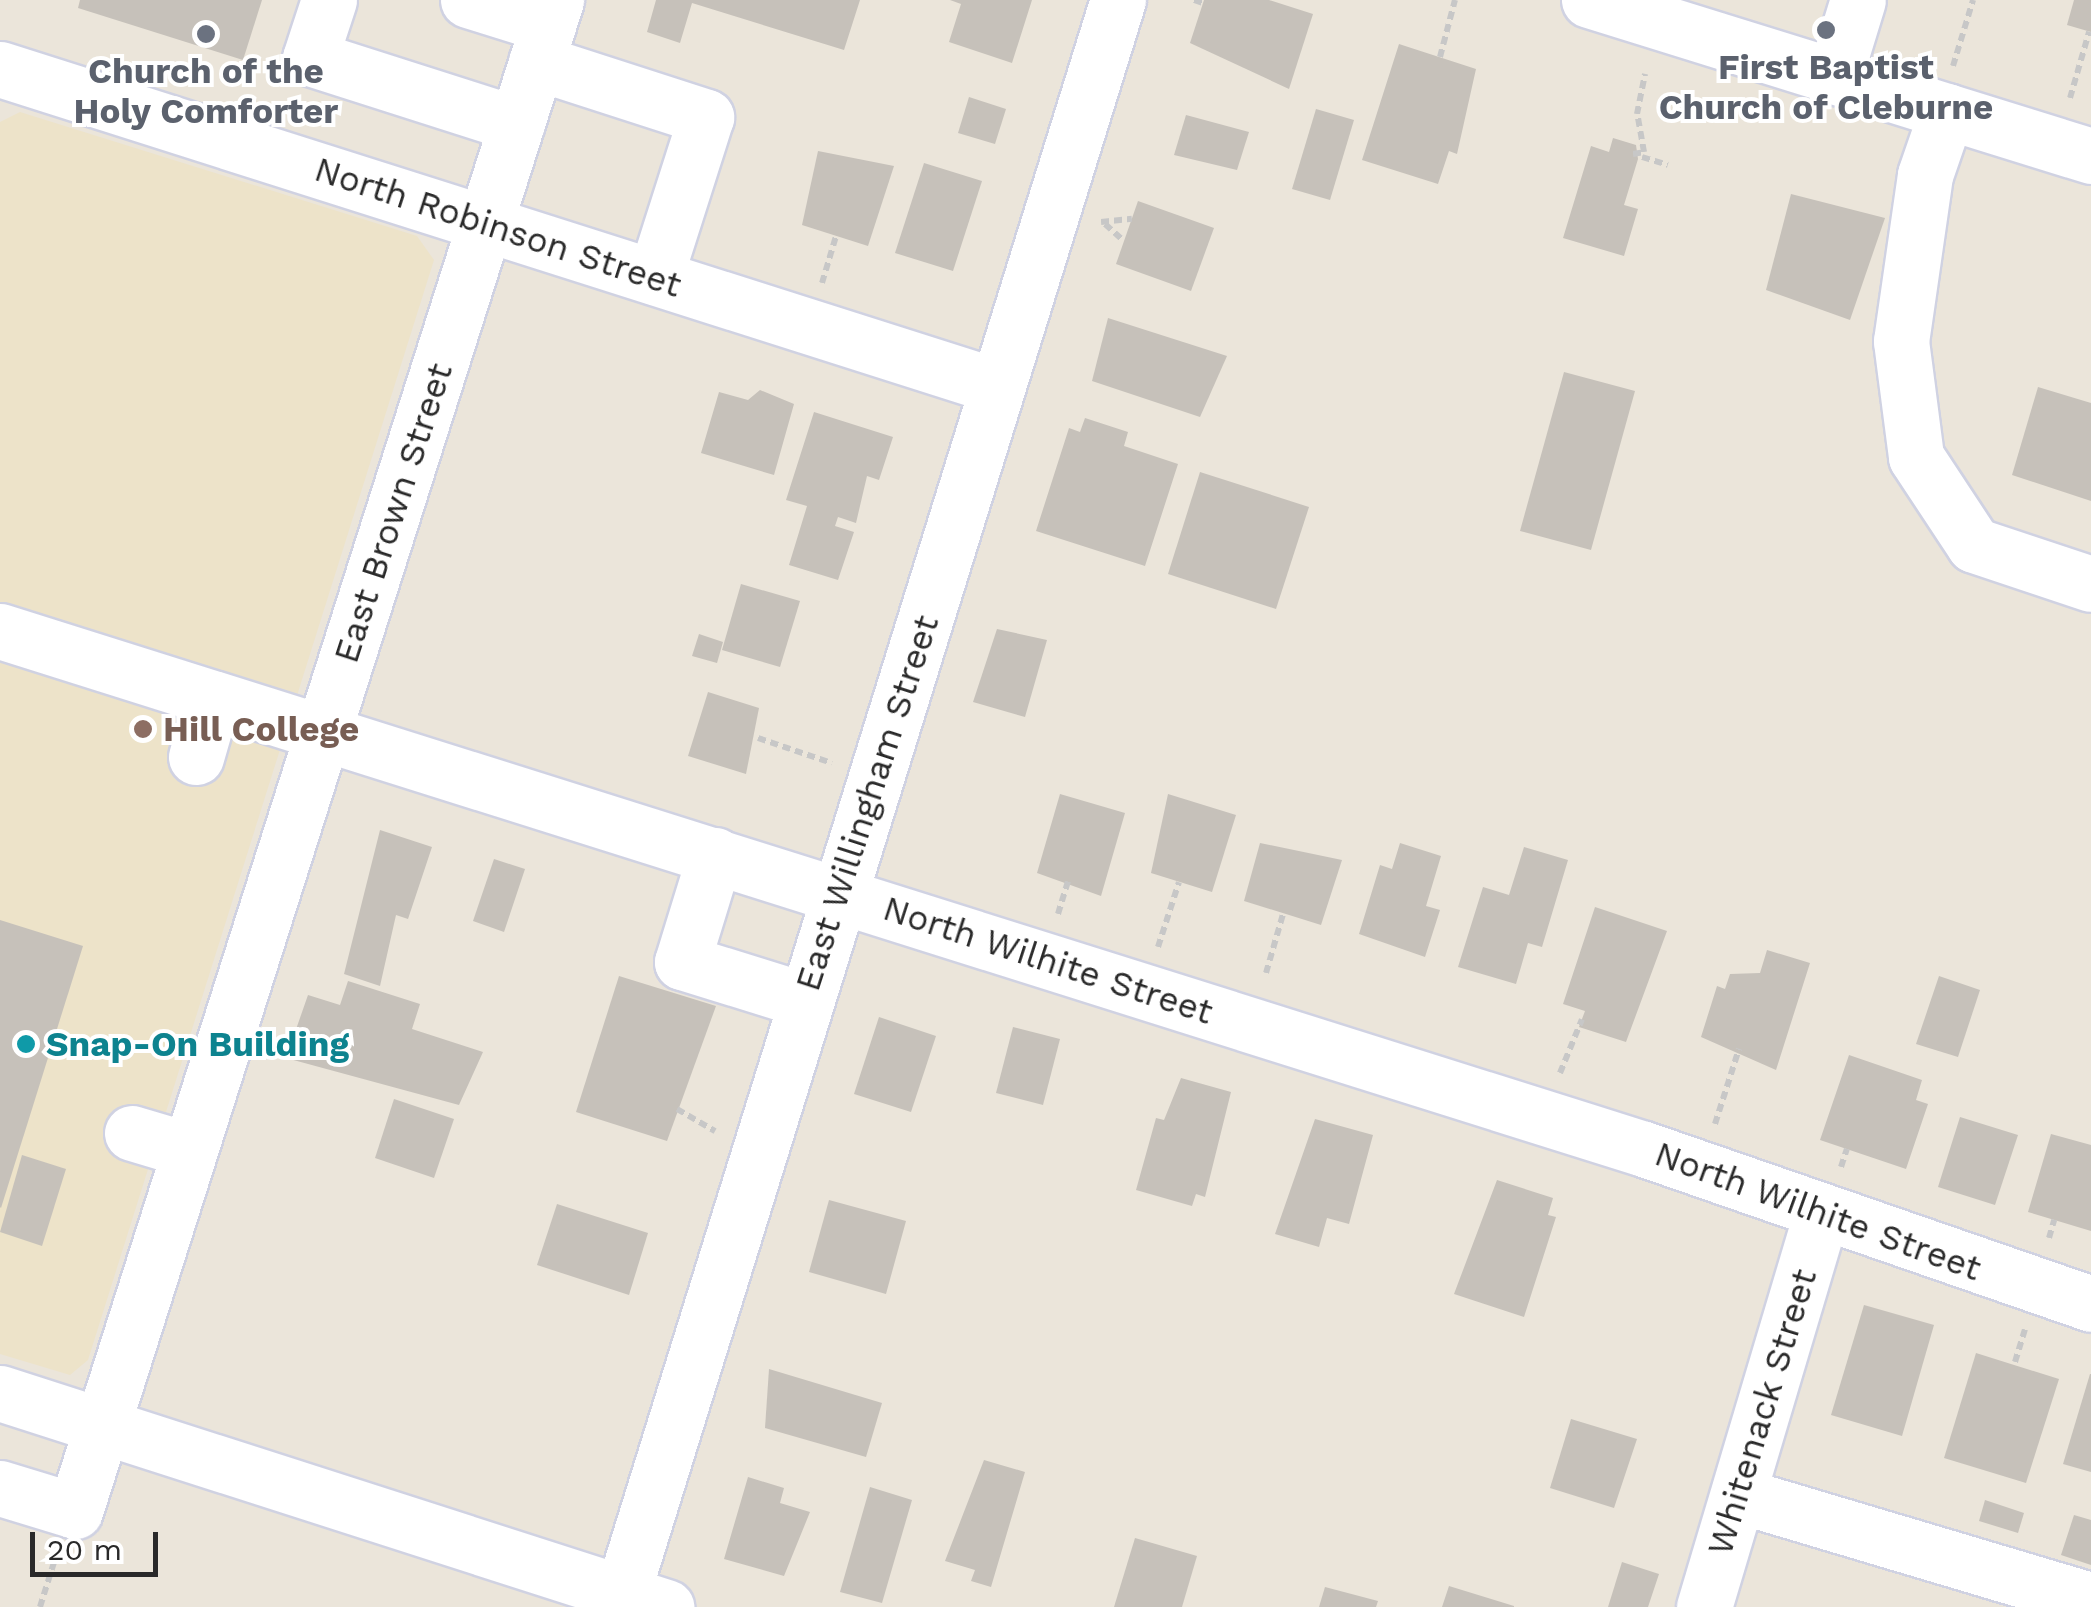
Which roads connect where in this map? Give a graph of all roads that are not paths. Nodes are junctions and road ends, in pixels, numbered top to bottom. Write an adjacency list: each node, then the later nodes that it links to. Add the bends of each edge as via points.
1 (329, 0): 10 (street, via 310,58)
2 (468, 0): 6 (street)
3 (1118, 0): 14 (street, East Willingham Street)
4 (1589, 0): 8 (street)
5 (1858, 0): 8 (street)
6 (547, 29): 10 (street, East Brown Street); 13 (street, via 706,116)
7 (0, 69): 12 (street, North Robinson Street)
8 (1834, 76): 9 (street)
9 (1944, 110): 11 (street); 15 (street, via 1925,175 1902,341 1916,457 1974,546)
10 (517, 124): 12 (street, East Brown Street)
11 (2073, 150)
12 (486, 222): 13 (street, North Robinson Street); 18 (street, East Brown Street)
13 (655, 276): 14 (street, North Robinson Street)
14 (996, 386): 21 (street, East Willingham Street)
15 (2091, 584)
16 (0, 631): 17 (street, North Wilhite Street)
17 (213, 698): 18 (street, North Wilhite Street); 19 (street)
18 (323, 733): 20 (street, North Wilhite Street); 24 (street, East Brown Street)
19 (196, 757)
20 (715, 855): 21 (street, North Wilhite Street); 22 (street, via 682,962)
21 (838, 892): 22 (street, East Willingham Street); 25 (street, North Wilhite Street, via 1546,1118)
22 (805, 1000): 32 (street, East Willingham Street)
23 (132, 1133): 24 (street)
24 (189, 1150): 28 (street, East Brown Street)
25 (1820, 1217): 26 (street, North Wilhite Street); 30 (street, Whitenack Street)
26 (2091, 1304)
27 (0, 1394): 28 (street)
28 (104, 1426): 29 (street, East Brown Street, via 75,1511); 32 (street)
29 (0, 1488)
30 (1738, 1495): 31 (street); 33 (street, Whitenack Street)
31 (2091, 1600)
32 (635, 1602)
33 (1704, 1607)

